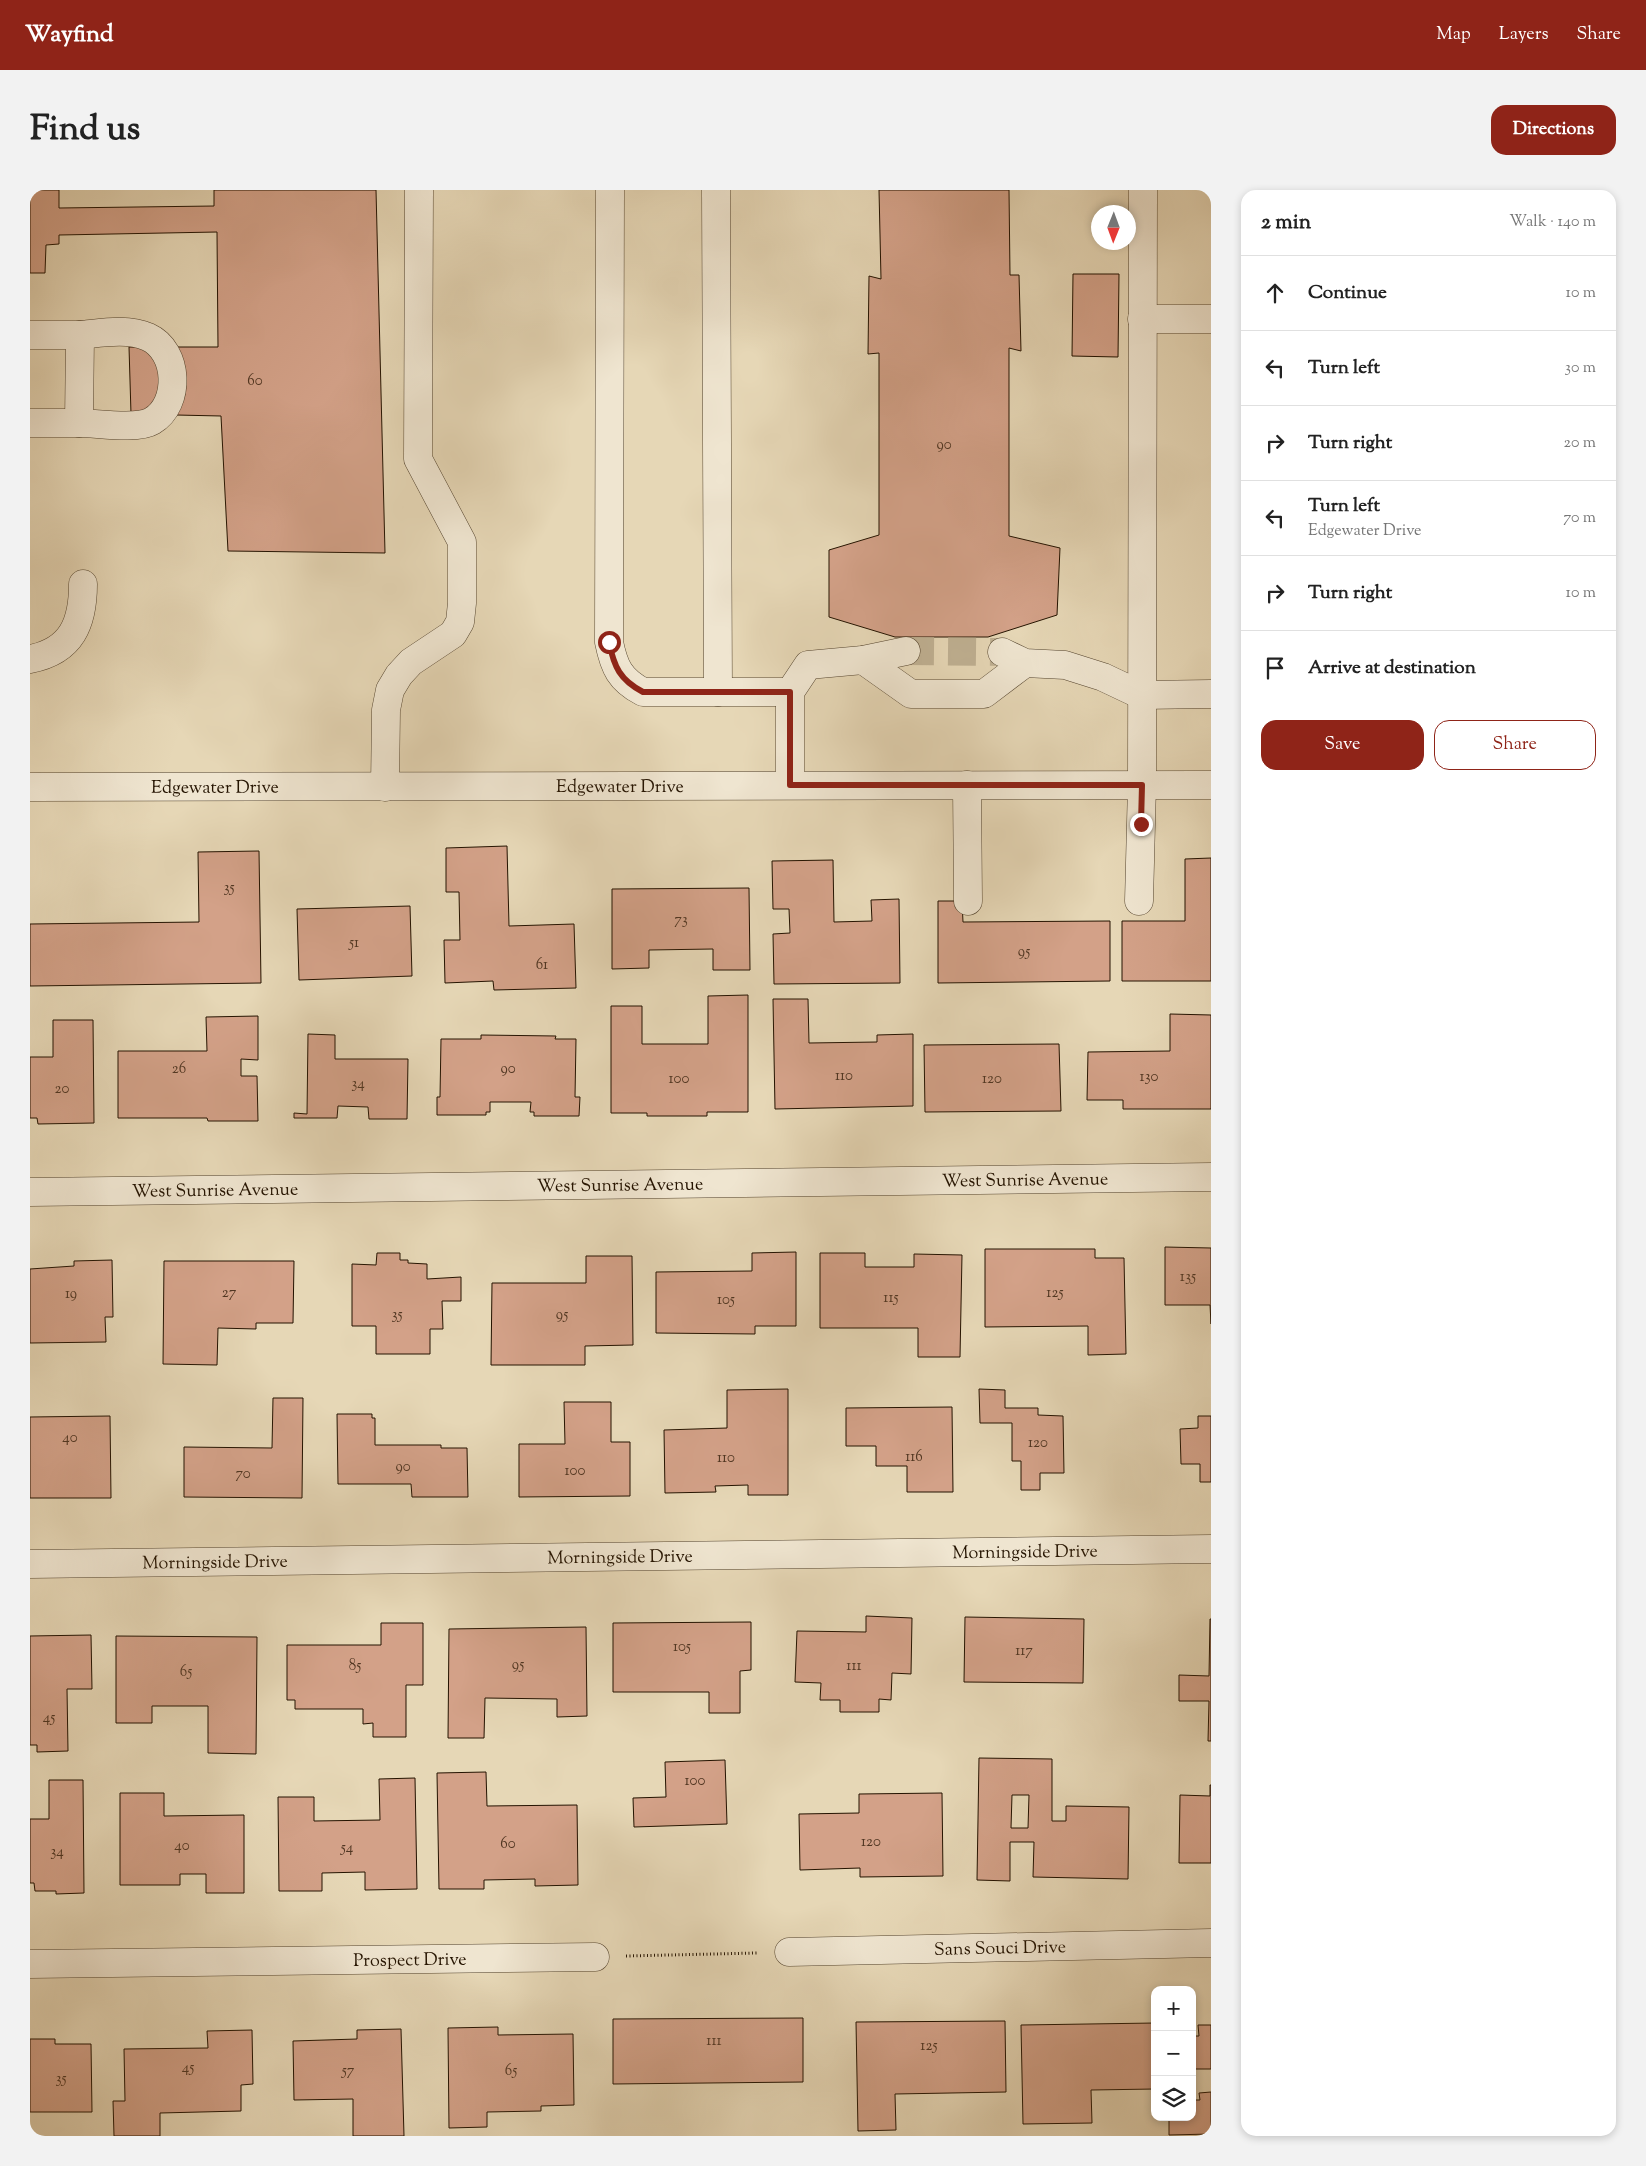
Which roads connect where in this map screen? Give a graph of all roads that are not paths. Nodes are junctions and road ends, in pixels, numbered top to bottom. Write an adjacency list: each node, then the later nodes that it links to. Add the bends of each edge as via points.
1 (419, 190): 24 (street, via 418,459 462,542 462,603 460,622 453,634 411,662 398,675 390,690 386,710)
2 (610, 190): 15 (street, via 609,642 612,659 627,684 643,692)
3 (716, 190): 15 (street)
4 (1142, 190): 5 (street)
5 (1142, 319): 6 (street); 17 (street)
6 (1211, 319)
7 (30, 335): 8 (street)
8 (80, 335): 10 (street); 10 (street, via 120,332 151,338 167,358 173,374 173,387 169,401 152,421 136,424)
9 (30, 423): 10 (street)
10 (79, 423)
11 (83, 584): 13 (street, via 80,618 73,633 51,651)
12 (906, 651): 14 (street)
13 (30, 659)
14 (863, 660): 16 (street, via 808,665); 17 (street, via 911,694 984,694 1014,657 1065,665)
15 (718, 692): 16 (street)
16 (790, 692): 19 (street)
17 (1141, 694): 18 (street); 21 (street)
18 (1211, 694)
19 (790, 785): 20 (street, Edgewater Drive); 24 (street, Edgewater Drive)
20 (967, 785): 21 (street, Edgewater Drive); 25 (street)
21 (1142, 785): 22 (street, Edgewater Drive); 26 (street)
22 (1211, 785)
23 (30, 787): 24 (street, Edgewater Drive)
24 (385, 787)
25 (968, 902)
26 (1139, 902)
27 (1211, 1177): 28 (street, West Sunrise Avenue)
28 (30, 1192)
29 (1211, 1549): 30 (street, Morningside Drive)
30 (30, 1564)
31 (1211, 1943): 32 (street, Sans Souci Drive)
32 (789, 1952)
33 (596, 1957): 34 (street, Prospect Drive)
34 (30, 1964)

